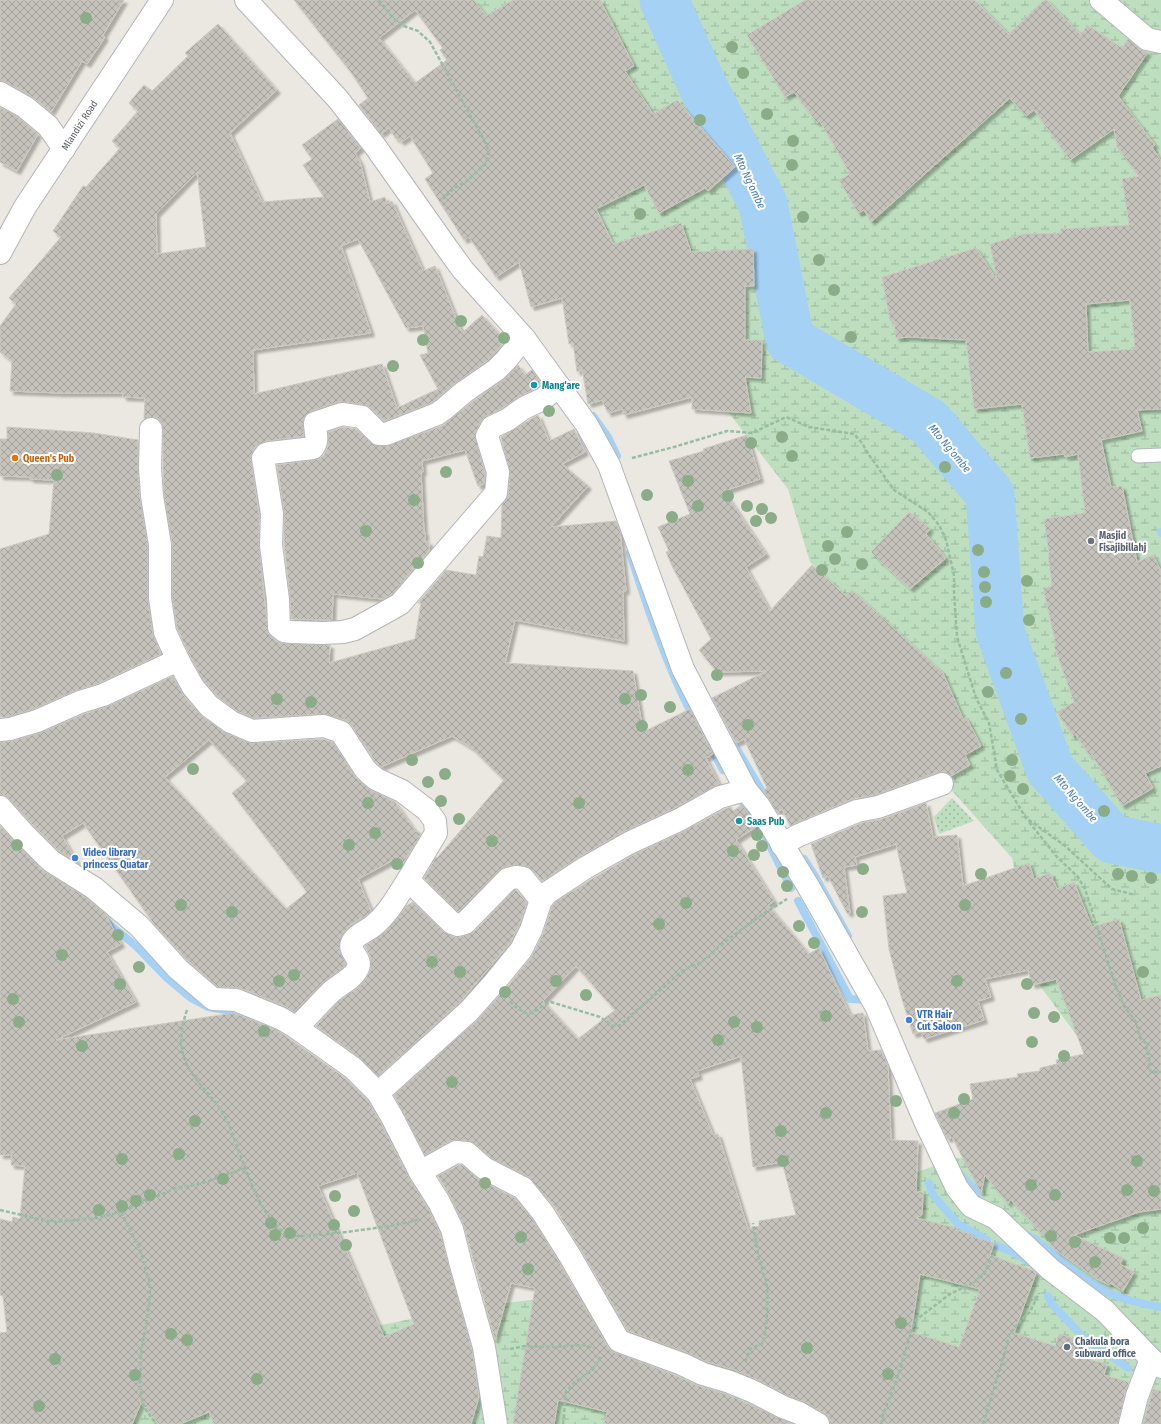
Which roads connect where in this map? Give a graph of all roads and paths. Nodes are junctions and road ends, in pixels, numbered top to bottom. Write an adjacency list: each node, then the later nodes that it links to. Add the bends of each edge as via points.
1 (162, 0): 7 (street, Mlandizi Road)
2 (246, 0): 10 (street, via 337,98 375,146 463,270)
3 (379, 0): 8 (path, via 394,18 404,26 418,31 430,42 489,152 486,163 453,189 443,199)
4 (1102, 0): 5 (street, via 1148,39)
5 (1161, 42)
6 (0, 93): 7 (street, via 25,107 48,126)
7 (64, 149): 9 (street, Mlandizi Road, via 25,207)
8 (443, 205)
9 (0, 253)
10 (524, 338): 11 (street); 11 (street, via 496,370 437,414 386,434 378,434 362,417 342,414 315,423 317,439 313,448 266,454 263,458 272,514 271,545 279,627 291,632 343,632 355,629 400,604 496,493 498,472 487,436 492,427)
11 (560, 386): 15 (street, via 587,425)
12 (151, 429): 16 (street, via 150,468 160,546 160,598 165,632)
13 (1161, 455): 14 (lane)
14 (1138, 456)
15 (609, 465): 19 (street, via 683,669); 21 (path, via 727,431 752,433 786,417 809,427 854,434 894,490 928,512 939,525 946,540 954,575 958,637 976,698 989,723 998,770)
16 (178, 660): 17 (street, via 37,721); 23 (street, via 209,706 231,722 252,731 324,726 341,732 370,774 402,791 427,810 435,821 436,833)
17 (0, 730)
18 (942, 784): 22 (street, via 878,807 856,811)
19 (746, 790): 22 (street, via 759,806); 26 (street, via 720,797 679,820 629,843 579,872 547,893)
20 (0, 807): 27 (street, via 52,861 94,888 139,926 178,969)
21 (1026, 818): 25 (path, via 1064,845 1112,888); 30 (path, via 1057,857 1078,877 1085,889 1122,1005 1136,1022 1141,1040 1145,1042 1151,1072)
22 (782, 845): 24 (street)
23 (408, 880): 26 (street, via 452,923 458,925 465,923 508,879 523,878); 29 (street, via 389,910 373,926 354,939 352,950 359,959 359,967 355,974 332,992 301,1023)
24 (808, 886): 28 (path, via 760,916 697,965 681,972 619,1026 613,1026 600,1017 551,1002 533,1013 526,1014 513,1005); 37 (street, via 876,1006 925,1121 958,1188 971,1206)
25 (1135, 895)
26 (541, 900): 28 (street, via 521,950)
27 (195, 982): 29 (street, via 213,999 236,1000); 32 (path, via 180,1033 183,1054 195,1079 225,1117)
28 (494, 983): 31 (street, via 469,1011)
29 (294, 1026): 31 (street, via 353,1068)
30 (1161, 1072)
31 (378, 1093): 33 (street)
32 (245, 1168): 34 (path, via 269,1216 279,1230 290,1236 358,1230 417,1220 428,1215); 36 (path, via 200,1184 176,1188)
33 (420, 1172): 34 (street); 40 (street, via 456,1152 467,1152 484,1168 523,1188 543,1213 570,1256)
34 (439, 1202): 41 (street, via 452,1229)
35 (0, 1210): 36 (path, via 52,1222 98,1218)
36 (122, 1212): 44 (path, via 139,1247 149,1281 150,1293 141,1353 140,1388 144,1407)
37 (1000, 1222): 39 (street); 48 (path, via 998,1246 984,1274 973,1283 950,1294 916,1320)
38 (753, 1223): 43 (path, via 759,1261 766,1279 765,1338 763,1343 750,1349)
39 (1050, 1269): 42 (street, via 1105,1312); 49 (path, via 1030,1312 1009,1335)
40 (614, 1343): 41 (path, via 601,1350 585,1345 525,1346 505,1350); 43 (street, via 682,1364); 46 (path, via 592,1370 574,1382 566,1392)
41 (484, 1347): 45 (street)
42 (1156, 1363): 50 (street, via 1137,1396)
43 (740, 1386): 47 (street)
44 (156, 1424)
45 (496, 1424)
46 (562, 1424)
47 (818, 1424)
48 (881, 1424)
49 (983, 1424)
50 (1130, 1424)

